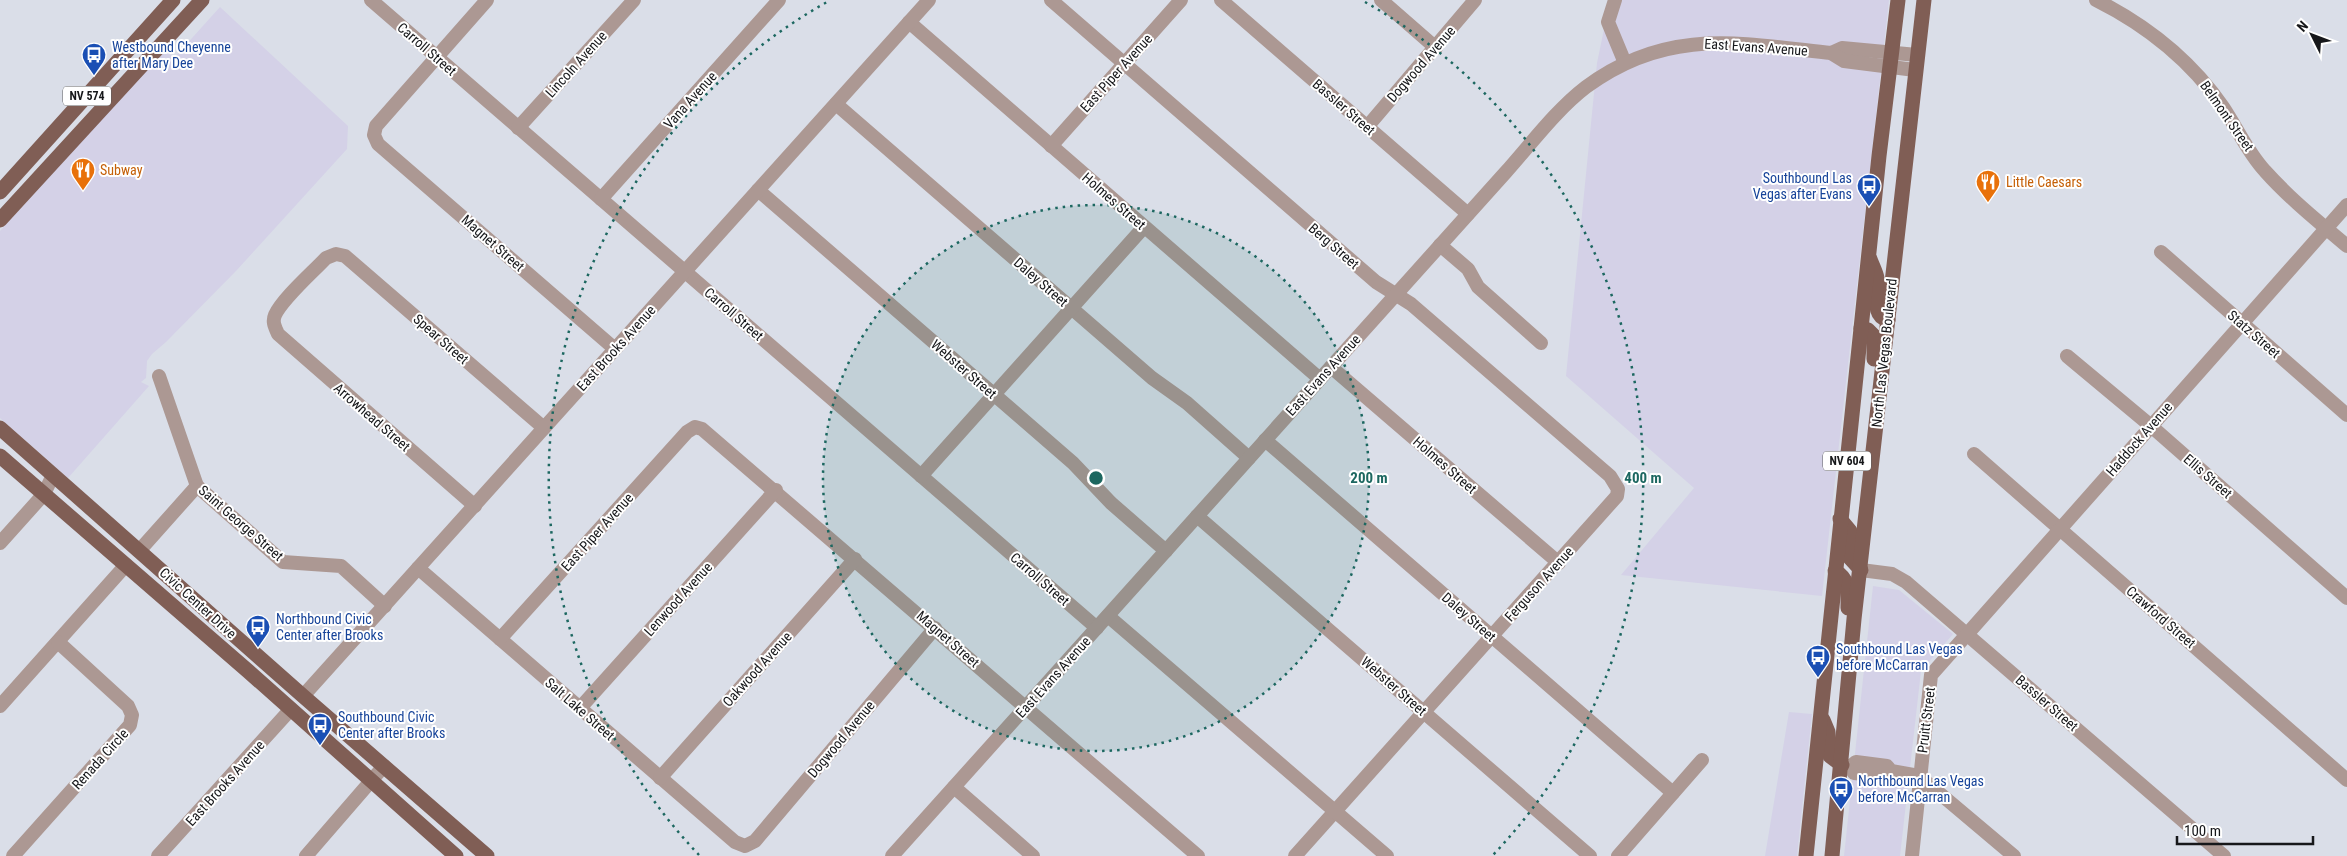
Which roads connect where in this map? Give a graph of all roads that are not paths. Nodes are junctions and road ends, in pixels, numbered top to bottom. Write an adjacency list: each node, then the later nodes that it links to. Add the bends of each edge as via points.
1 (191, 0): 18 (main road)
2 (202, 0): 18 (main road, NV 574)
3 (370, 0): 23 (street, Carroll Street)
4 (487, 0): 23 (street)
5 (634, 0): 32 (street, Lincoln Avenue)
6 (779, 0): 38 (street, Vana Avenue)
7 (929, 0): 19 (street, East Brooks Avenue)
8 (1051, 0): 26 (street, Berg Street)
9 (1181, 0): 26 (street, East Piper Avenue)
10 (1221, 0): 31 (street, Bassler Street)
11 (1381, 0): 21 (street)
12 (1475, 0): 21 (street, Dogwood Avenue)
13 (1615, 0): 27 (street, via 1608,22)
14 (1898, 0): 24 (main road, North Las Vegas Boulevard / NV 604)
15 (1924, 0): 25 (main road, North Las Vegas Boulevard / NV 604)
16 (2096, 0): 43 (street, Belmont Street, via 2146,30 2199,77 2264,170)
17 (172, 1): 20 (main road, NV 574); 22 (main road, via 145,50)
18 (185, 18): 22 (main road, NV 574)
19 (909, 22): 29 (street, East Brooks Avenue); 33 (street, Holmes Street)
20 (131, 45): 28 (main road); 30 (main road, NV 574)
21 (1436, 48): 31 (street, Dogwood Avenue)
22 (149, 57): 28 (main road, NV 574)
23 (436, 57): 32 (street, Carroll Street); 56 (street, Magnet Street, via 376,126 374,135 378,144)
24 (1890, 60): 25 (street, East Evans Avenue); 27 (street, East Evans Avenue, via 1844,62 1831,53 1735,42 1698,42 1652,52); 48 (main road, North Las Vegas Boulevard / NV 604)
25 (1916, 62): 52 (main road, North Las Vegas Boulevard / NV 604)
26 (1124, 63): 33 (street, East Piper Avenue); 50 (street, Berg Street, via 1376,282)
27 (1625, 63): 40 (street, East Evans Avenue, via 1586,87 1568,103)
28 (114, 96): 35 (main road, NV 574)
29 (836, 104): 36 (street, East Brooks Avenue); 51 (street, Daley Street)
30 (71, 113): 34 (main road, NV 574); 35 (main road, via 43,158)
31 (1367, 126): 40 (street, Bassler Street)
32 (518, 128): 38 (street, Carroll Street)
33 (1051, 146): 42 (street, Holmes Street)
34 (27, 162): 37 (main road, NV 574); 41 (main road, via 28,172)
35 (41, 175): 41 (main road, NV 574)
36 (758, 190): 49 (street, East Brooks Avenue); 62 (street, Webster Street)
37 (0, 192)
38 (601, 199): 49 (street, Carroll Street)
39 (2347, 205): 43 (street, Haddock Avenue)
40 (1468, 214): 44 (street, East Evans Avenue)
41 (0, 218)
42 (1144, 227): 51 (street); 60 (street, Holmes Street)
43 (2326, 228): 45 (street, Belmont Street); 53 (street, Haddock Avenue)
44 (1440, 246): 50 (street, East Evans Avenue); 55 (street, via 1468,269 1478,287)
45 (2347, 246)
46 (2161, 252): 53 (street, Statz Street)
47 (336, 254): 67 (street, Spear Street, via 345,256); 78 (street, Arrowhead Street, via 326,258 281,306 273,325 278,334)
48 (1868, 256): 52 (main road, via 1878,279 1878,313); 54 (main road, North Las Vegas Boulevard / NV 604)
49 (685, 272): 56 (street, East Brooks Avenue); 73 (street, Carroll Street)
50 (1396, 294): 58 (street, East Evans Avenue); 75 (street, Berg Street, via 1610,476)
51 (1072, 309): 62 (street); 71 (street, Daley Street)
52 (1888, 320): 61 (main road, North Las Vegas Boulevard / NV 604)
53 (2241, 322): 63 (street, Statz Street); 64 (street, Haddock Avenue)
54 (1861, 328): 61 (main road, via 1874,336 1874,364); 80 (main road, North Las Vegas Boulevard / NV 604)
55 (1541, 343)
56 (615, 349): 67 (street, East Brooks Avenue)
57 (2067, 356): 64 (street, Ellis Street)
58 (1331, 367): 60 (street, East Evans Avenue); 87 (street, Holmes Street)
59 (159, 376): 74 (street, Saint George Street)
60 (1320, 379): 68 (street, East Evans Avenue)
61 (1881, 379): 90 (main road, North Las Vegas Boulevard / NV 604)
62 (994, 395): 73 (street); 85 (street, Webster Street)
63 (2347, 415)
64 (2151, 426): 82 (street, Haddock Avenue); 93 (street, Ellis Street)
65 (695, 427): 76 (street, Magnet Street, via 702,429); 101 (street, East Piper Avenue, via 686,432)
66 (0, 428): 72 (main road, Civic Center Drive)
67 (544, 428): 78 (street, East Brooks Avenue)
68 (1265, 440): 71 (street, East Evans Avenue); 100 (street, Daley Street)
69 (1974, 454): 82 (street, Crawford Street)
70 (0, 456): 77 (main road, Civic Center Drive)
71 (1249, 458): 79 (street, East Evans Avenue)
72 (53, 475): 77 (street); 84 (main road, Civic Center Drive)
73 (922, 476): 97 (street, Carroll Street)
74 (197, 486): 84 (street); 94 (street, Saint George Street, via 283,562 341,566)
75 (1618, 488): 87 (street, Ferguson Avenue, via 1617,496)
76 (776, 490): 86 (street, Magnet Street); 108 (street, Lenwood Avenue)
77 (44, 494): 81 (main road, Civic Center Drive); 83 (street)
78 (475, 506): 89 (street, East Brooks Avenue)
79 (1197, 516): 85 (street, East Evans Avenue); 110 (street, Webster Street)
80 (1840, 519): 90 (main road, via 1850,531 1850,558); 91 (main road, North Las Vegas Boulevard / NV 604)
81 (86, 530): 84 (main road, via 126,552); 88 (main road, Civic Center Drive)
82 (2060, 530): 99 (street, Haddock Avenue); 118 (street, Crawford Street)
83 (0, 543)
84 (139, 550): 92 (main road, Civic Center Drive)
85 (1166, 551): 95 (street, East Evans Avenue)
86 (855, 559): 96 (street, Magnet Street); 117 (street, Oakwood Avenue)
87 (1559, 563): 100 (street, Ferguson Avenue)
88 (126, 565): 92 (main road, via 137,563); 102 (street); 103 (main road, Civic Center Drive)
89 (418, 568): 94 (street, East Brooks Avenue); 101 (street, Salt Lake Street)
90 (1861, 570): 98 (main road, North Las Vegas Boulevard / NV 604); 99 (street, Bassler Street, via 1892,574 1906,582)
91 (1835, 571): 98 (main road, via 1847,581 1847,618); 111 (main road, North Las Vegas Boulevard / NV 604)
92 (185, 591): 105 (main road, Civic Center Drive)
93 (2347, 598)
94 (385, 606): 105 (street, East Brooks Avenue)
95 (1108, 616): 97 (street, East Evans Avenue); 122 (street)
96 (935, 628): 107 (street, Magnet Street); 123 (street, Dogwood Avenue, via 755,841)
97 (1097, 628): 107 (street, East Evans Avenue)
98 (1853, 628): 115 (main road, North Las Vegas Boulevard / NV 604)
99 (1968, 634): 104 (street, Haddock Avenue); 140 (street, Bassler Street)
100 (1492, 637): 110 (street, Ferguson Avenue); 121 (street, Daley Street)
101 (500, 639): 108 (street, Salt Lake Street)
102 (58, 642): 106 (street); 124 (street, Renada Circle, via 128,706 132,715 130,725)
103 (248, 672): 105 (main road, via 260,672 285,693); 109 (main road, Civic Center Drive)
104 (1931, 674): 116 (street, Pruitt Street)
105 (303, 696): 112 (main road, Civic Center Drive)
106 (0, 706)
107 (1026, 707): 120 (street, East Evans Avenue); 131 (street, Magnet Street)
108 (580, 708): 117 (street, Salt Lake Street)
109 (291, 710): 112 (main road, via 301,706 319,720); 119 (main road, Civic Center Drive); 125 (street, East Brooks Avenue)
110 (1424, 713): 122 (street, Ferguson Avenue); 134 (street, Webster Street)
111 (1820, 715): 115 (main road, via 1828,732 1830,756); 136 (main road, North Las Vegas Boulevard / NV 604)
112 (326, 716): 114 (main road, Civic Center Drive)
113 (1702, 760): 121 (street)
114 (384, 766): 119 (street); 128 (main road, Civic Center Drive)
115 (1846, 766): 116 (street, via 1856,762 1887,766 1891,771); 137 (main road, North Las Vegas Boulevard / NV 604)
116 (1919, 776): 138 (street, Pruitt Street); 139 (street)
117 (660, 778): 123 (street, Salt Lake Street, via 735,842)
118 (2347, 780)
119 (371, 781): 126 (street); 127 (main road, Civic Center Drive)
120 (954, 787): 129 (street, East Evans Avenue); 130 (street)
121 (1673, 793): 135 (street)
122 (1335, 811): 132 (street, Ferguson Avenue); 133 (street)
123 (745, 846)
124 (13, 856)
125 (158, 856)
126 (306, 856)
127 (456, 856)
128 (487, 856)
129 (892, 856)
130 (1033, 856)
131 (1198, 856)
132 (1296, 856)
133 (1387, 856)
134 (1590, 856)
135 (1618, 856)
136 (1806, 856)
137 (1832, 856)
138 (1912, 856)
139 (2014, 856)
140 (2224, 856)

